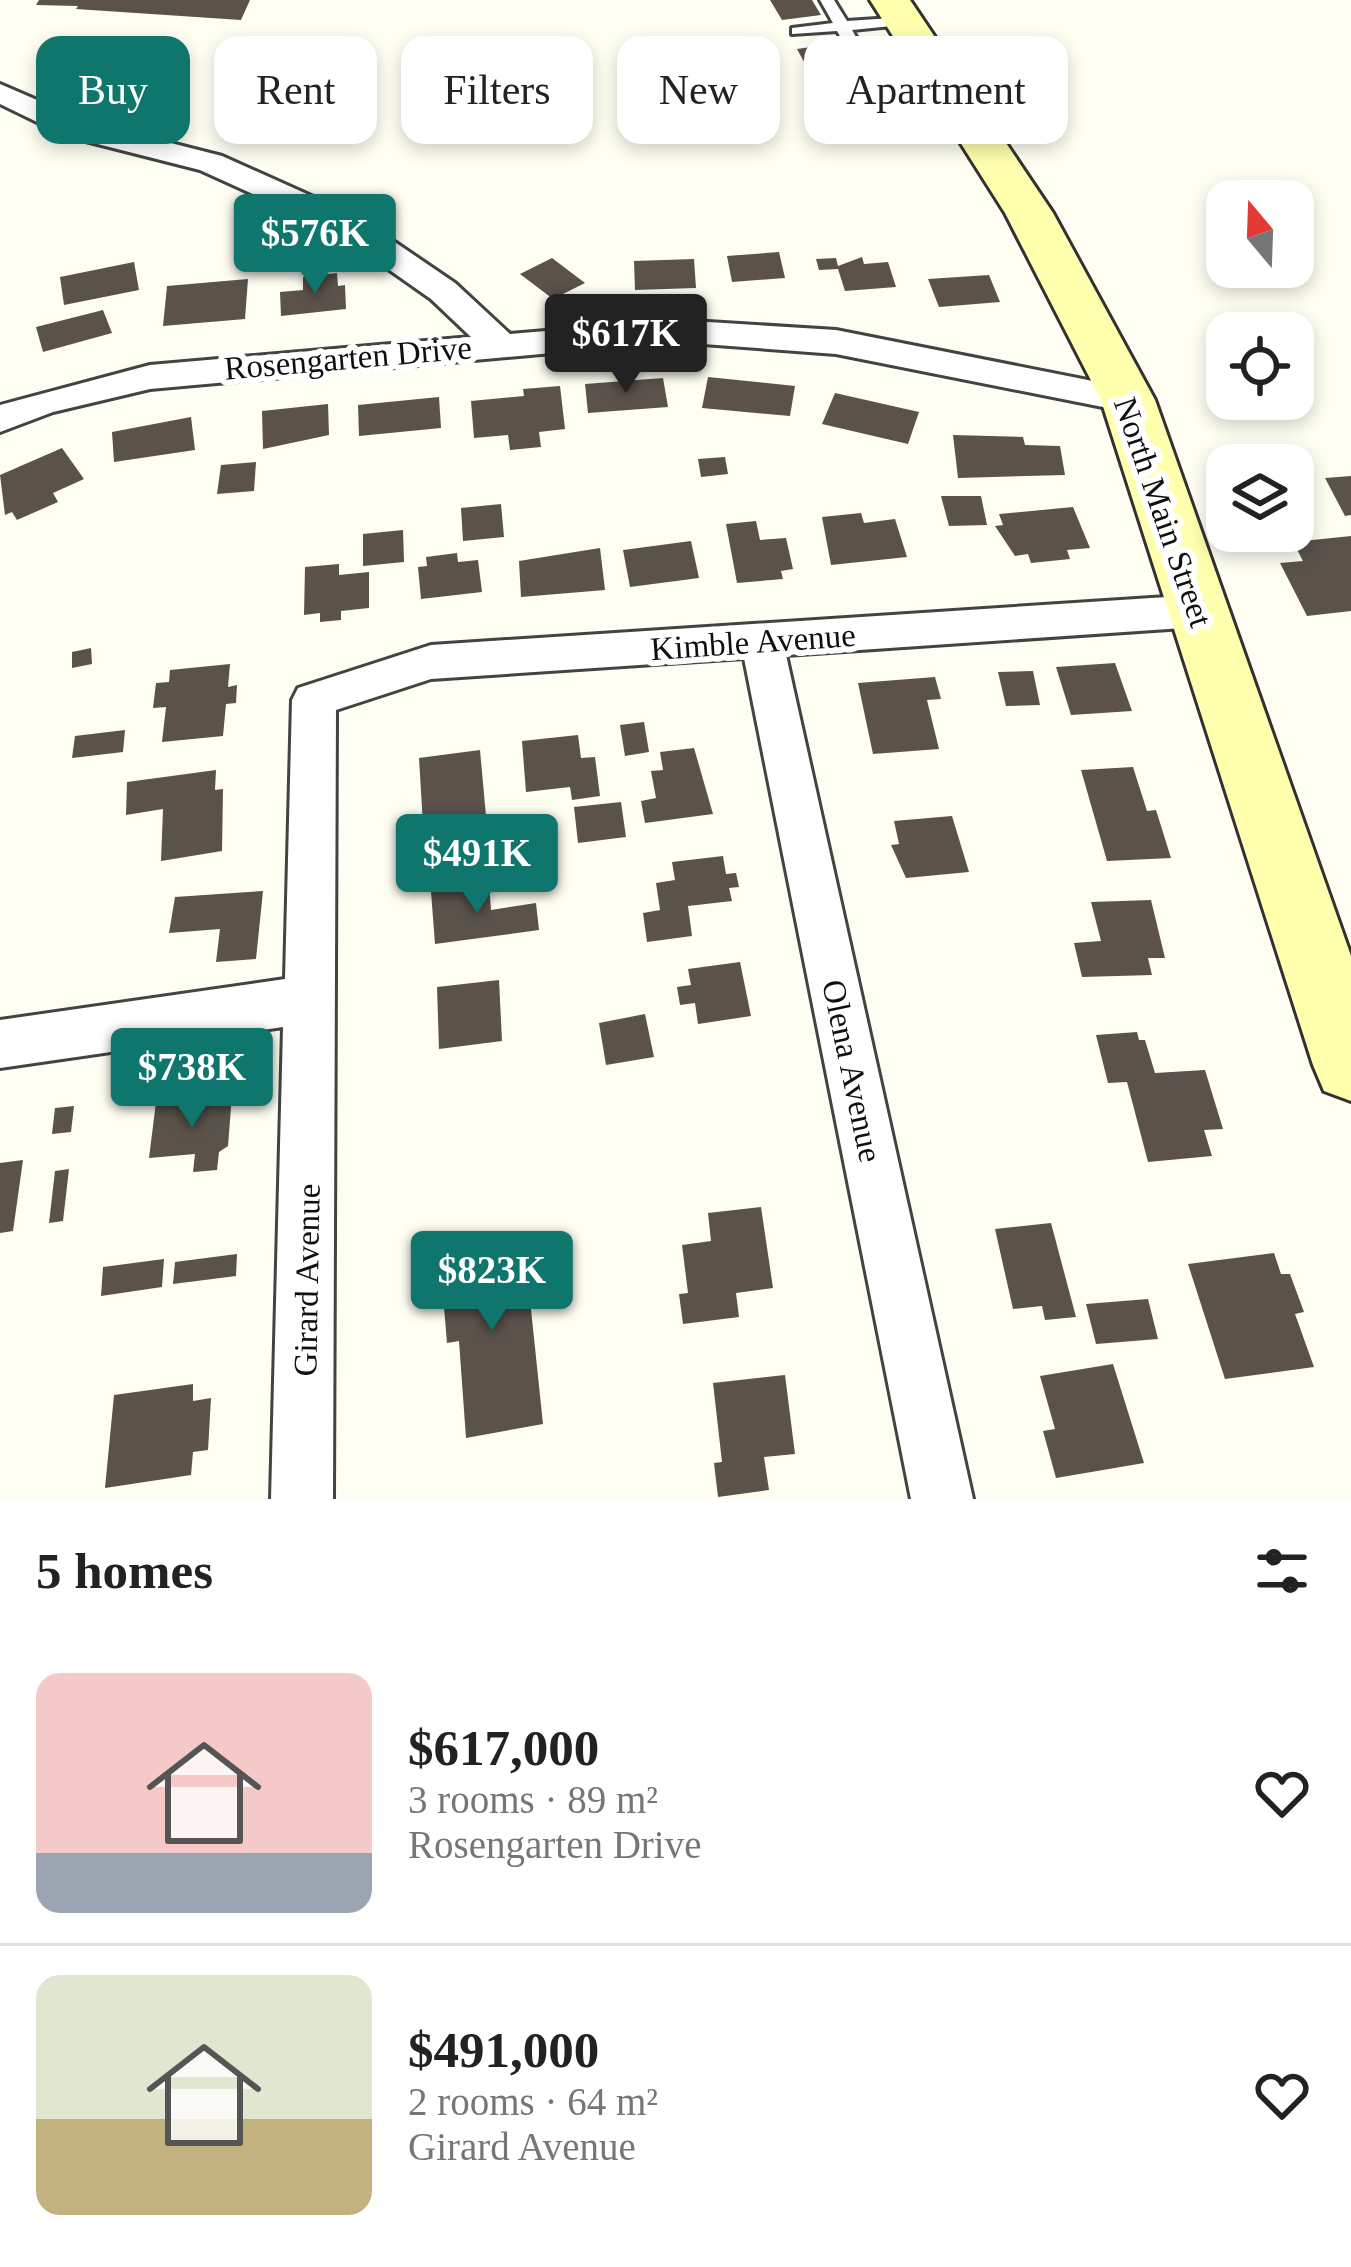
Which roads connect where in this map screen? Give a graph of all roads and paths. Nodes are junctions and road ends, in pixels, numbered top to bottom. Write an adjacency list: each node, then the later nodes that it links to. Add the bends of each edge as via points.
1 (827, 0): 2 (lane)
2 (878, 15): 3 (lane); 6 (main road, North Main Street, via 1029,214)
3 (797, 31)
4 (0, 93): 5 (street, via 77,129 211,163 283,192 443,291)
5 (499, 344): 6 (street, Rosengarten Drive, via 676,332 836,342); 7 (street, Rosengarten Drive, via 150,377)
6 (1128, 400): 8 (main road, North Main Street)
7 (0, 419)
8 (1198, 611): 9 (street, Kimble Avenue); 13 (main road, North Main Street)
9 (762, 642): 10 (street, Kimble Avenue, via 431,662); 15 (street, Olena Avenue)
10 (314, 700): 11 (street, Girard Avenue)
11 (312, 999): 12 (street); 14 (street, Girard Avenue)
12 (0, 1044)
13 (1351, 1065)
14 (302, 1499)
15 (942, 1499)

